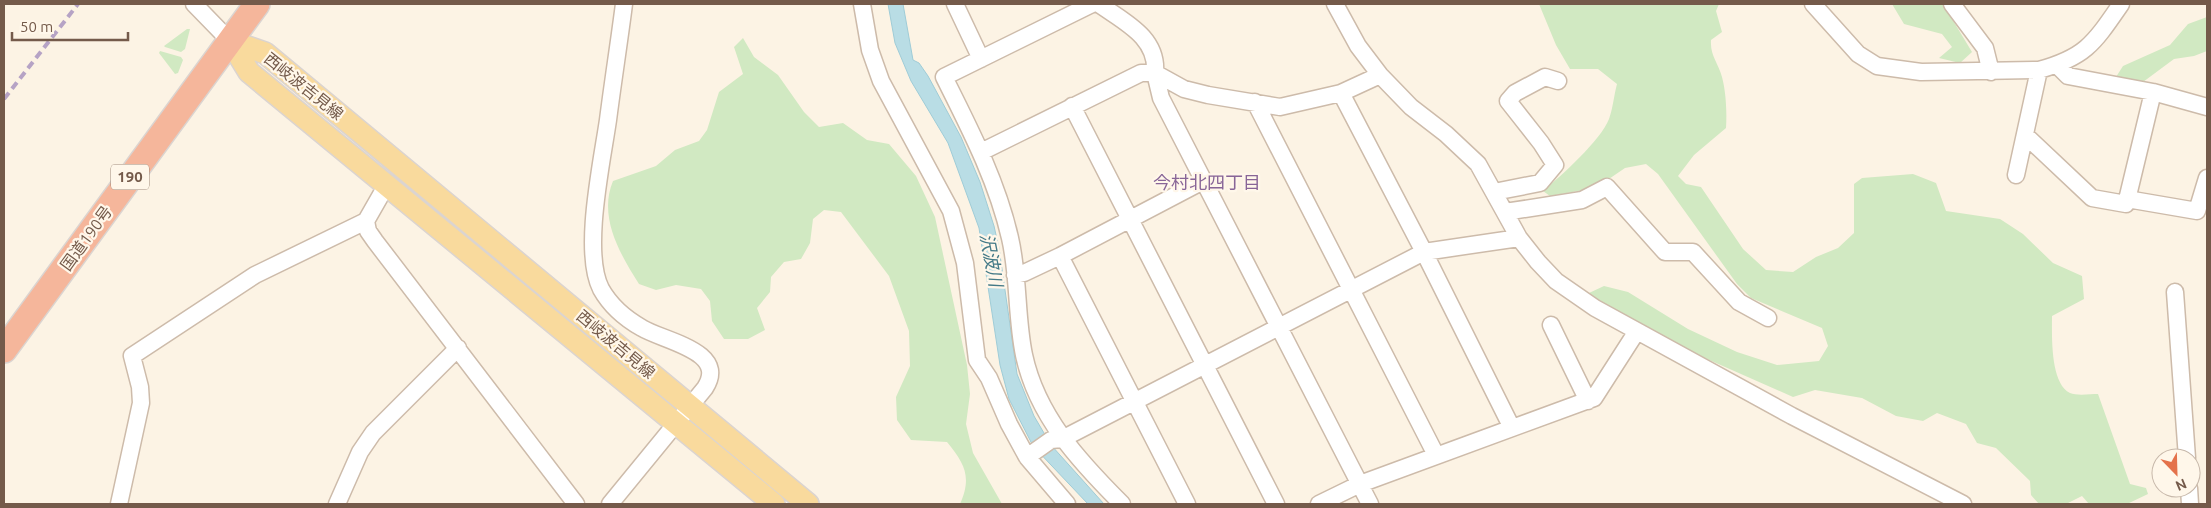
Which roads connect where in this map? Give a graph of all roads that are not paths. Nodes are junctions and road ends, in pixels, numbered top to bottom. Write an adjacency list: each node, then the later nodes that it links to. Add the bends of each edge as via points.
1 (194, 4): 12 (street)
2 (257, 4): 12 (highway, 国道190号 / 190)
3 (624, 4): 51 (street, via 595,211 595,270 600,287 610,302 639,327 698,352 707,361 708,382)
4 (862, 4): 56 (street, via 870,50 882,81 951,211 965,264 977,360 989,378 1009,424)
5 (955, 4): 13 (street)
6 (1092, 4): 13 (street)
7 (1099, 4): 16 (street, via 1145,37 1156,60)
8 (1335, 4): 18 (street, via 1358,46)
9 (1813, 4): 17 (street, via 1858,54 1877,66 1921,72)
10 (1952, 4): 17 (street, via 1985,48)
11 (2121, 4): 14 (street, via 2084,52)
12 (230, 41): 30 (main road, 西岐波吉見線, via 249,72); 47 (highway, 国道190号 / 190); 51 (main road, 西岐波吉見線, via 265,53)
13 (981, 59): 26 (street, via 944,77)
14 (2057, 65): 15 (street); 20 (street, via 2068,76)
15 (2039, 70): 17 (street); 25 (street)
16 (1155, 72): 22 (street, via 1184,89); 23 (street, via 1141,72); 29 (street, via 1161,98)
17 (1992, 72)
18 (1380, 75): 21 (street); 31 (street, via 1411,107 1478,164)
19 (1558, 81): 31 (street, via 1545,77 1515,93 1508,101 1555,165 1540,183)
20 (2153, 92): 24 (street); 32 (street)
21 (1341, 93): 22 (street, via 1280,107); 37 (street)
22 (1255, 102): 40 (street)
23 (1072, 106): 26 (street); 34 (street)
24 (2207, 107)
25 (2025, 135): 27 (street); 32 (street, via 2092,198 2126,204)
26 (981, 152): 39 (street, via 1005,218)
27 (2016, 175)
28 (2207, 178): 32 (street, via 2197,211)
29 (1204, 181): 34 (street); 44 (street)
30 (386, 186): 35 (street); 52 (main road, 西岐波吉見線)
31 (1494, 192): 33 (street)
32 (2127, 199)
33 (1505, 212): 36 (street); 42 (street, via 1582,200 1607,187 1665,252 1693,252 1739,302)
34 (1130, 220): 38 (street); 48 (street)
35 (366, 221): 46 (street, via 368,231); 59 (street, via 255,275 132,356 140,387 140,403)
36 (1519, 238): 37 (street); 45 (street, via 1556,281)
37 (1424, 252): 40 (street); 53 (street)
38 (1060, 256): 39 (street); 49 (street)
39 (1015, 275): 54 (street, via 1024,355)
40 (1352, 289): 44 (street); 57 (street)
41 (2175, 292): 55 (street)
42 (1768, 318)
43 (1551, 325): 50 (street)
44 (1278, 326): 48 (street); 58 (street)
45 (1637, 331): 50 (street, via 1594,398); 71 (street)
46 (458, 348): 60 (street, via 373,433 360,452); 61 (street)
47 (4, 350)
48 (1205, 364): 49 (street); 68 (street)
49 (1135, 400): 54 (street); 67 (street)
50 (1588, 401): 53 (street)
51 (690, 406): 52 (street); 64 (main road, 西岐波吉見線)
52 (675, 424): 62 (street); 63 (main road, 西岐波吉見線)
53 (1512, 428): 57 (street)
54 (1056, 439): 56 (street); 66 (street)
55 (2186, 448)
56 (1029, 455): 65 (street)
57 (1436, 455): 58 (street)
58 (1360, 484): 69 (street); 70 (street)
59 (119, 504)
60 (337, 504)
61 (576, 504)
62 (610, 504)
63 (774, 504)
64 (808, 504)
65 (1067, 504)
66 (1122, 504)
67 (1187, 504)
68 (1276, 504)
69 (1319, 504)
70 (1370, 504)
71 (1963, 504)

